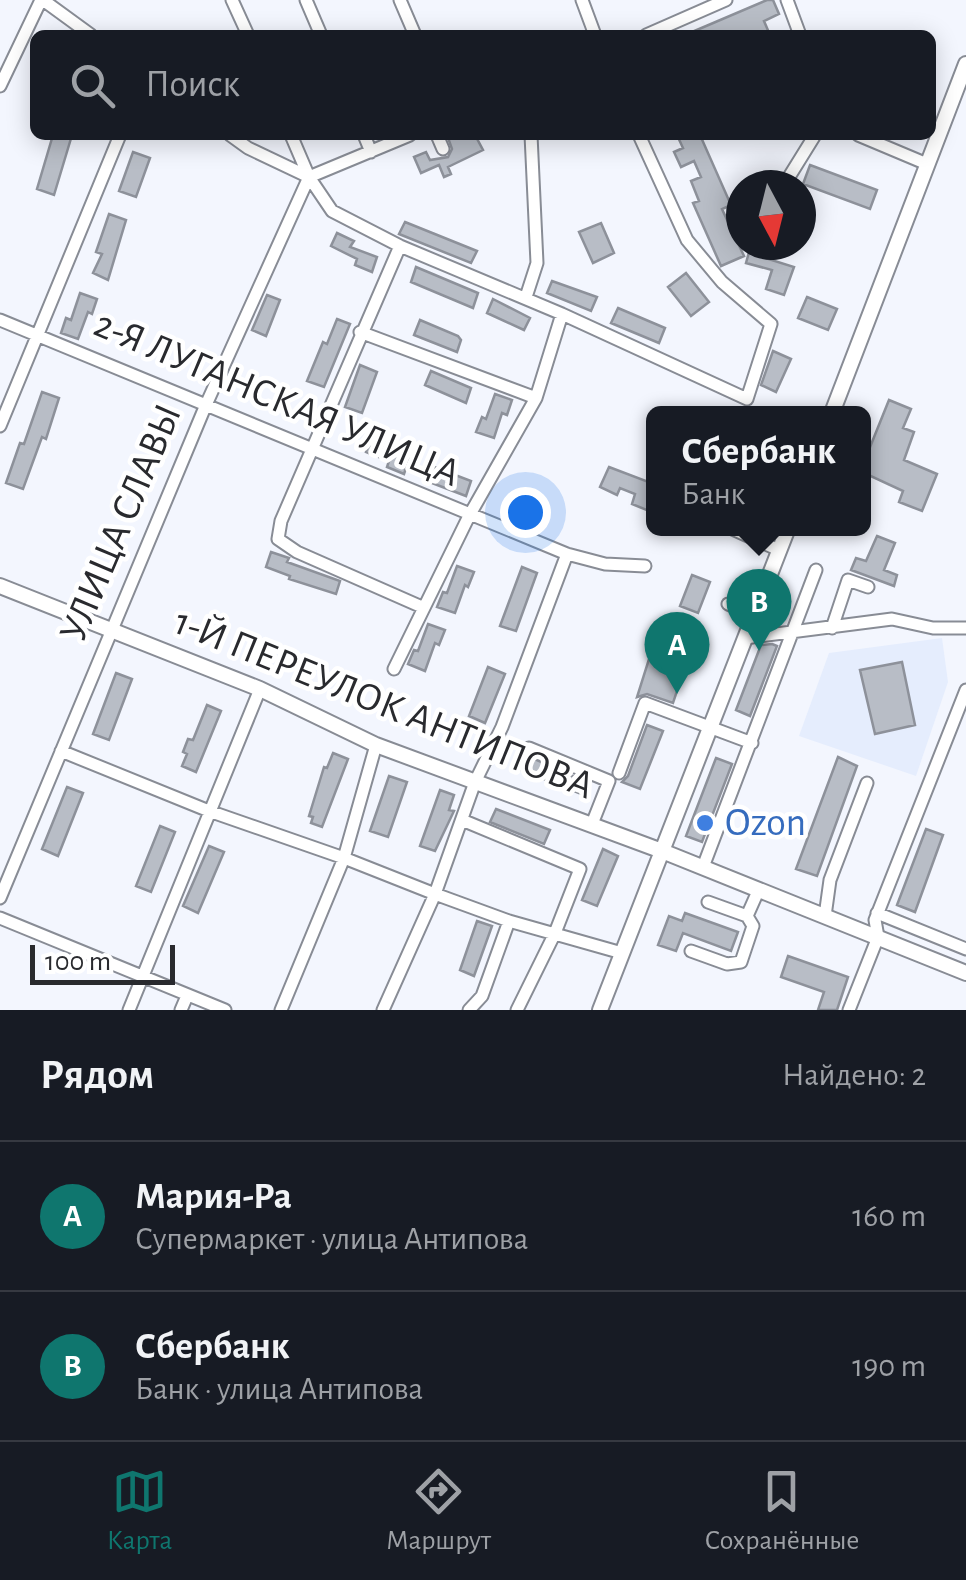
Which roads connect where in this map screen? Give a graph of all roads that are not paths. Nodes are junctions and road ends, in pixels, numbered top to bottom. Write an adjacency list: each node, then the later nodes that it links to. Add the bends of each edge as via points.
1 (42, 0): 8 (street); 16 (street)
2 (232, 0): 9 (street)
3 (306, 0): 10 (street)
4 (400, 0): 11 (street)
5 (582, 0): 12 (street)
6 (726, 0): 13 (street)
7 (787, 0): 14 (street)
8 (85, 30)
9 (246, 30)
10 (319, 30)
11 (413, 30)
12 (593, 30)
13 (657, 30)
14 (798, 30)
15 (966, 64): 29 (main road)
16 (0, 86)
17 (118, 140): 37 (street)
18 (237, 140): 31 (street)
19 (293, 140): 31 (street)
20 (366, 140): 28 (street)
21 (399, 140): 28 (street)
22 (439, 140): 27 (street)
23 (531, 140): 33 (street, via 537,263)
24 (642, 140): 34 (street, via 687,240 771,324 747,400)
25 (812, 140): 30 (street)
26 (870, 140): 29 (street)
27 (443, 149)
28 (371, 152): 31 (street)
29 (927, 164): 40 (main road)
30 (793, 170)
31 (309, 177): 32 (street, via 332,211); 39 (street, УЛИЦА СЛАВЫ)
32 (400, 246): 33 (street); 36 (street)
33 (526, 298): 34 (street)
34 (562, 314): 38 (street)
35 (0, 320): 37 (street, 2-Я ЛУГАНСКАЯ УЛИЦА)
36 (360, 332): 38 (street); 42 (street)
37 (40, 334): 39 (street, 2-Я ЛУГАНСКАЯ УЛИЦА); 41 (street)
38 (536, 398): 43 (street)
39 (205, 406): 42 (street, 2-Я ЛУГАНСКАЯ УЛИЦА); 55 (street, УЛИЦА СЛАВЫ)
40 (835, 406)
41 (0, 426)
42 (311, 450): 43 (street, 2-Я ЛУГАНСКАЯ УЛИЦА); 53 (street, via 278,540)
43 (469, 516): 47 (street, 2-Я ЛУГАНСКАЯ УЛИЦА); 53 (street)
44 (748, 536): 46 (street)
45 (785, 536): 46 (main road)
46 (780, 550): 54 (main road)
47 (567, 554): 48 (street, 2-Я ЛУГАНСКАЯ УЛИЦА); 69 (street)
48 (645, 566)
49 (816, 570): 58 (street)
50 (0, 586): 55 (main road, 1-Й ПЕРЕУЛОК АНТИПОВА)
51 (868, 586): 56 (street, via 848,580)
52 (728, 604): 54 (street)
53 (422, 607): 60 (street)
54 (754, 615): 59 (main road)
55 (111, 628): 61 (main road, 1-Й ПЕРЕУЛОК АНТИПОВА); 67 (street, УЛИЦА СЛАВЫ)
56 (832, 628): 57 (street, via 892,619); 58 (street)
57 (966, 628)
58 (793, 634): 59 (street); 64 (street)
59 (745, 638): 63 (main road)
60 (394, 669)
61 (260, 689): 65 (main road, 1-Й ПЕРЕУЛОК АНТИПОВА); 71 (street)
62 (966, 690): 81 (street)
63 (712, 726): 64 (street); 68 (street, via 645,703); 74 (main road)
64 (752, 743): 76 (street)
65 (376, 745): 69 (main road, 1-Й ПЕРЕУЛОК АНТИПОВА); 75 (street)
66 (530, 748): 73 (street, via 609,781)
67 (60, 751): 71 (street); 79 (street, УЛИЦА СЛАВЫ)
68 (619, 772)
69 (475, 782): 72 (street); 73 (main road, 1-Й ПЕРЕУЛОК АНТИПОВА)
70 (867, 783): 83 (street, via 830,880)
71 (208, 812): 75 (street); 92 (street)
72 (462, 820): 78 (street); 86 (street, via 580,869)
73 (592, 824): 74 (main road, 1-Й ПЕРЕУЛОК АНТИПОВА)
74 (662, 850): 76 (main road, 1-Й ПЕРЕУЛОК АНТИПОВА); 90 (main road)
75 (344, 858): 78 (street); 97 (street)
76 (704, 867): 77 (main road, 1-Й ПЕРЕУЛОК АНТИПОВА)
77 (759, 889): 82 (street); 83 (main road, 1-Й ПЕРЕУЛОК АНТИПОВА)
78 (435, 894): 85 (street); 98 (street)
79 (0, 898)
80 (708, 902): 82 (street)
81 (877, 913): 87 (street); 88 (street)
82 (747, 916): 89 (street, via 753,926 741,962)
83 (825, 916): 87 (main road, 1-Й ПЕРЕУЛОК АНТИПОВА)
84 (0, 918): 92 (street)
85 (510, 921): 86 (street); 99 (street, via 482,996)
86 (555, 933): 90 (street); 100 (street)
87 (878, 937): 91 (main road, 1-Й ПЕРЕУЛОК АНТИПОВА); 102 (street)
88 (966, 950)
89 (690, 951)
90 (622, 953): 101 (main road)
91 (966, 973)
92 (143, 979): 93 (street); 94 (street)
93 (187, 996): 95 (street); 96 (street)
94 (129, 1010)
95 (181, 1010)
96 (225, 1010)
97 (282, 1010)
98 (382, 1010)
99 (469, 1010)
100 (517, 1010)
101 (600, 1010)
102 (849, 1010)

